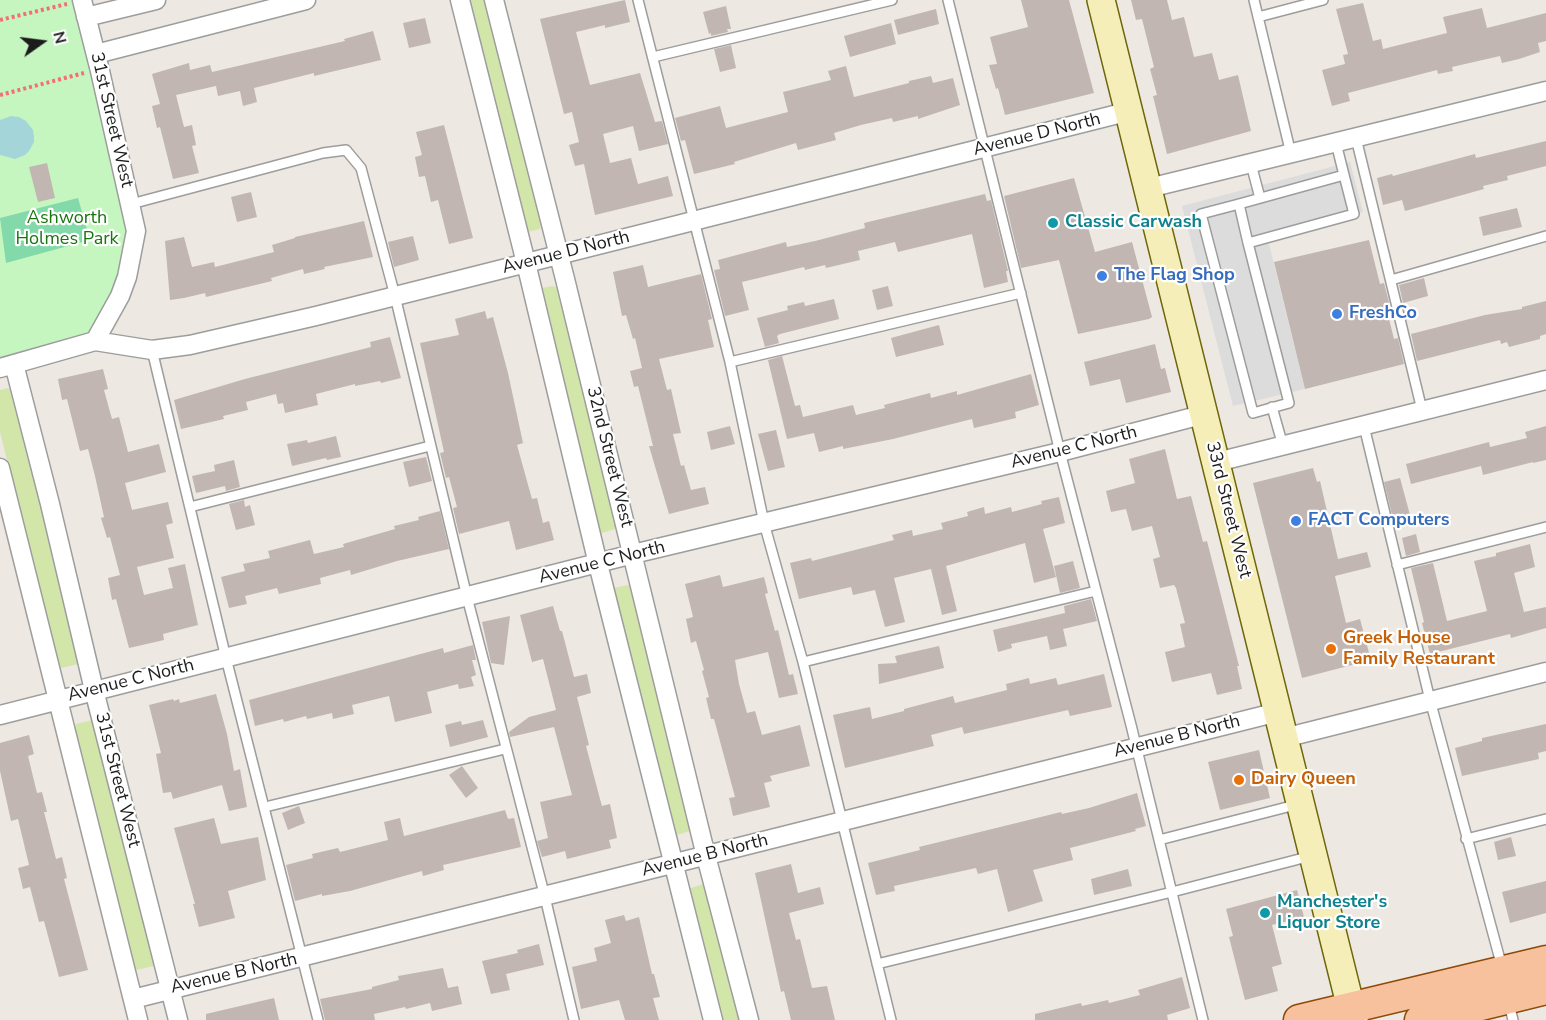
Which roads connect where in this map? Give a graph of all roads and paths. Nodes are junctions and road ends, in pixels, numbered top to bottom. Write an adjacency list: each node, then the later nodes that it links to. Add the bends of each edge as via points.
1 (156, 0): 11 (street)
2 (306, 0): 15 (street)
3 (460, 0): 33 (street, 32nd Street West)
4 (494, 0): 32 (street, 32nd Street West)
5 (638, 0): 14 (lane)
6 (892, 0): 14 (lane)
7 (948, 0): 21 (lane)
8 (1101, 0): 18 (main road, 33rd Street West)
9 (1254, 0): 12 (lane)
10 (1323, 0): 12 (lane)
11 (83, 6): 13 (path); 15 (street, 31st Street West)
12 (1258, 17): 22 (lane)
13 (0, 20)
14 (653, 57): 29 (lane)
15 (98, 62): 17 (path, via 79,73); 27 (street, 31st Street West)
16 (1546, 91): 19 (street)
17 (0, 95)
18 (1130, 111): 21 (street, Avenue D North); 25 (main road, 33rd Street West)
19 (1356, 138): 20 (street); 34 (lane)
20 (1336, 143): 22 (street); 24 (lane)
21 (986, 148): 29 (street, Avenue D North); 35 (lane)
22 (1290, 154): 23 (street)
23 (1251, 164): 25 (street); 26 (lane)
24 (1344, 176): 26 (lane); 31 (lane, via 1354,214)
25 (1149, 188): 44 (main road, 33rd Street West)
26 (1260, 198): 28 (lane)
27 (131, 204): 36 (lane, via 346,150 361,168); 37 (street, 31st Street West, via 136,231 127,277)
28 (1239, 204): 31 (lane); 42 (lane, via 1201,214 1253,412)
29 (693, 221): 32 (street, Avenue D North); 39 (lane)
30 (1546, 236): 34 (lane)
31 (1248, 243): 42 (lane, via 1289,403)
32 (559, 254): 33 (street, Avenue D North); 54 (street, 32nd Street West)
33 (526, 263): 36 (street, Avenue D North); 55 (street, 32nd Street West)
34 (1391, 280): 43 (lane)
35 (1021, 293): 39 (lane); 48 (lane)
36 (394, 296): 38 (street, Avenue D North, via 190,345); 46 (lane)
37 (95, 341): 38 (street, Avenue D North); 40 (street, Avenue D North)
38 (152, 350): 51 (lane)
39 (730, 362): 52 (lane)
40 (7, 366): 62 (street, 31st Street West, via 50,504)
41 (1546, 380): 43 (street)
42 (1272, 408): 47 (lane)
43 (1422, 410): 45 (street)
44 (1205, 414): 48 (street, Avenue C North); 49 (main road, 33rd Street West)
45 (1364, 426): 47 (street); 56 (lane)
46 (430, 446): 51 (lane); 58 (lane)
47 (1283, 446): 49 (street)
48 (1060, 452): 52 (street, Avenue C North); 57 (lane)
49 (1217, 462): 65 (main road, 33rd Street West)
50 (0, 468): 63 (street, 31st Street West)
51 (190, 507): 59 (lane)
52 (764, 523): 54 (street, Avenue C North); 60 (lane)
53 (1546, 527): 56 (lane)
54 (633, 554): 55 (street, Avenue C North); 77 (street, 32nd Street West)
55 (598, 564): 58 (street, Avenue C North); 78 (street, 32nd Street West)
56 (1397, 565): 64 (lane)
57 (1096, 591): 60 (lane); 68 (lane)
58 (467, 597): 59 (street, Avenue C North); 69 (lane)
59 (226, 658): 62 (street, Avenue C North); 71 (lane)
60 (803, 662): 73 (lane)
61 (1546, 672): 64 (street)
62 (94, 690): 63 (street, Avenue C North); 84 (street, 31st Street West)
63 (59, 699): 66 (street, Avenue C North); 87 (street, 31st Street West)
64 (1430, 700): 67 (street); 74 (lane)
65 (1278, 712): 67 (main road, 33rd Street West); 68 (street, Avenue B North)
66 (0, 715)
67 (1284, 738): 70 (main road, 33rd Street West)
68 (1137, 747): 73 (street, Avenue B North); 75 (lane)
69 (505, 749): 71 (lane); 80 (lane)
70 (1301, 803): 75 (lane); 76 (main road, 33rd Street West)
71 (265, 807): 81 (lane)
72 (1546, 819): 74 (lane)
73 (842, 822): 77 (street, Avenue B North); 83 (lane)
74 (1466, 839): 86 (lane)
75 (1159, 840): 79 (lane)
76 (1314, 855): 79 (lane); 88 (main road, 33rd Street West)
77 (706, 856): 78 (street, Avenue B North); 95 (street, 32nd Street West)
78 (674, 863): 80 (street, Avenue B North); 94 (street, 32nd Street West)
79 (1172, 892): 83 (lane); 97 (lane)
80 (545, 897): 81 (street, Avenue B North); 93 (lane)
81 (303, 958): 84 (street, Avenue B North); 92 (lane)
82 (1546, 962): 86 (main road)
83 (877, 964): 96 (lane)
84 (171, 989): 87 (street, Avenue B North); 91 (street, 31st Street West)
85 (1546, 989): 86 (main road)
86 (1508, 997): 88 (main road); 89 (main road)
87 (133, 999): 90 (street, 31st Street West)
88 (1352, 1014): 98 (main road)
89 (1433, 1018)
90 (138, 1020)
91 (178, 1020)
92 (318, 1020)
93 (574, 1020)
94 (713, 1020)
95 (749, 1020)
96 (891, 1020)
97 (1203, 1020)
98 (1299, 1020)

